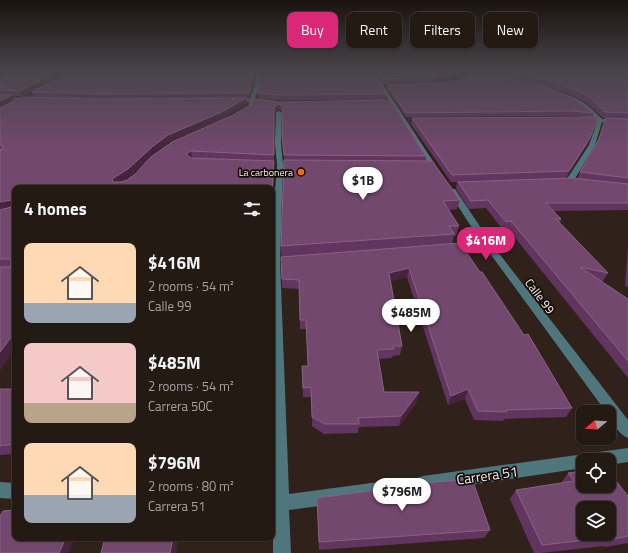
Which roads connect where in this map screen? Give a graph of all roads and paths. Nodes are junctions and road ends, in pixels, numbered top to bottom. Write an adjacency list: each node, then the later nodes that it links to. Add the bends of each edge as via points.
1 (0, 97): 6 (street)
2 (29, 97): 6 (street)
3 (255, 97): 9 (street)
4 (387, 97): 17 (street, Calle 99, via 388,102 408,121 429,166 449,184)
5 (566, 97): 14 (street, via 586,106)
6 (23, 100): 7 (street); 10 (street)
7 (37, 100)
8 (229, 100): 9 (street)
9 (254, 101): 11 (street)
10 (18, 103)
11 (246, 109)
12 (279, 113): 19 (street)
13 (577, 119): 14 (street)
14 (600, 120): 15 (street); 16 (street, via 592,145)
15 (628, 122)
16 (569, 182)
17 (488, 245): 18 (street); 20 (street, Calle 99)
18 (440, 249)
19 (277, 261): 26 (street)
20 (628, 431)
21 (628, 455): 22 (street)
22 (616, 457)
23 (576, 462): 26 (street, Carrera 51)
24 (0, 490): 25 (street)
25 (12, 491)
26 (277, 503): 27 (street)
27 (282, 553)

